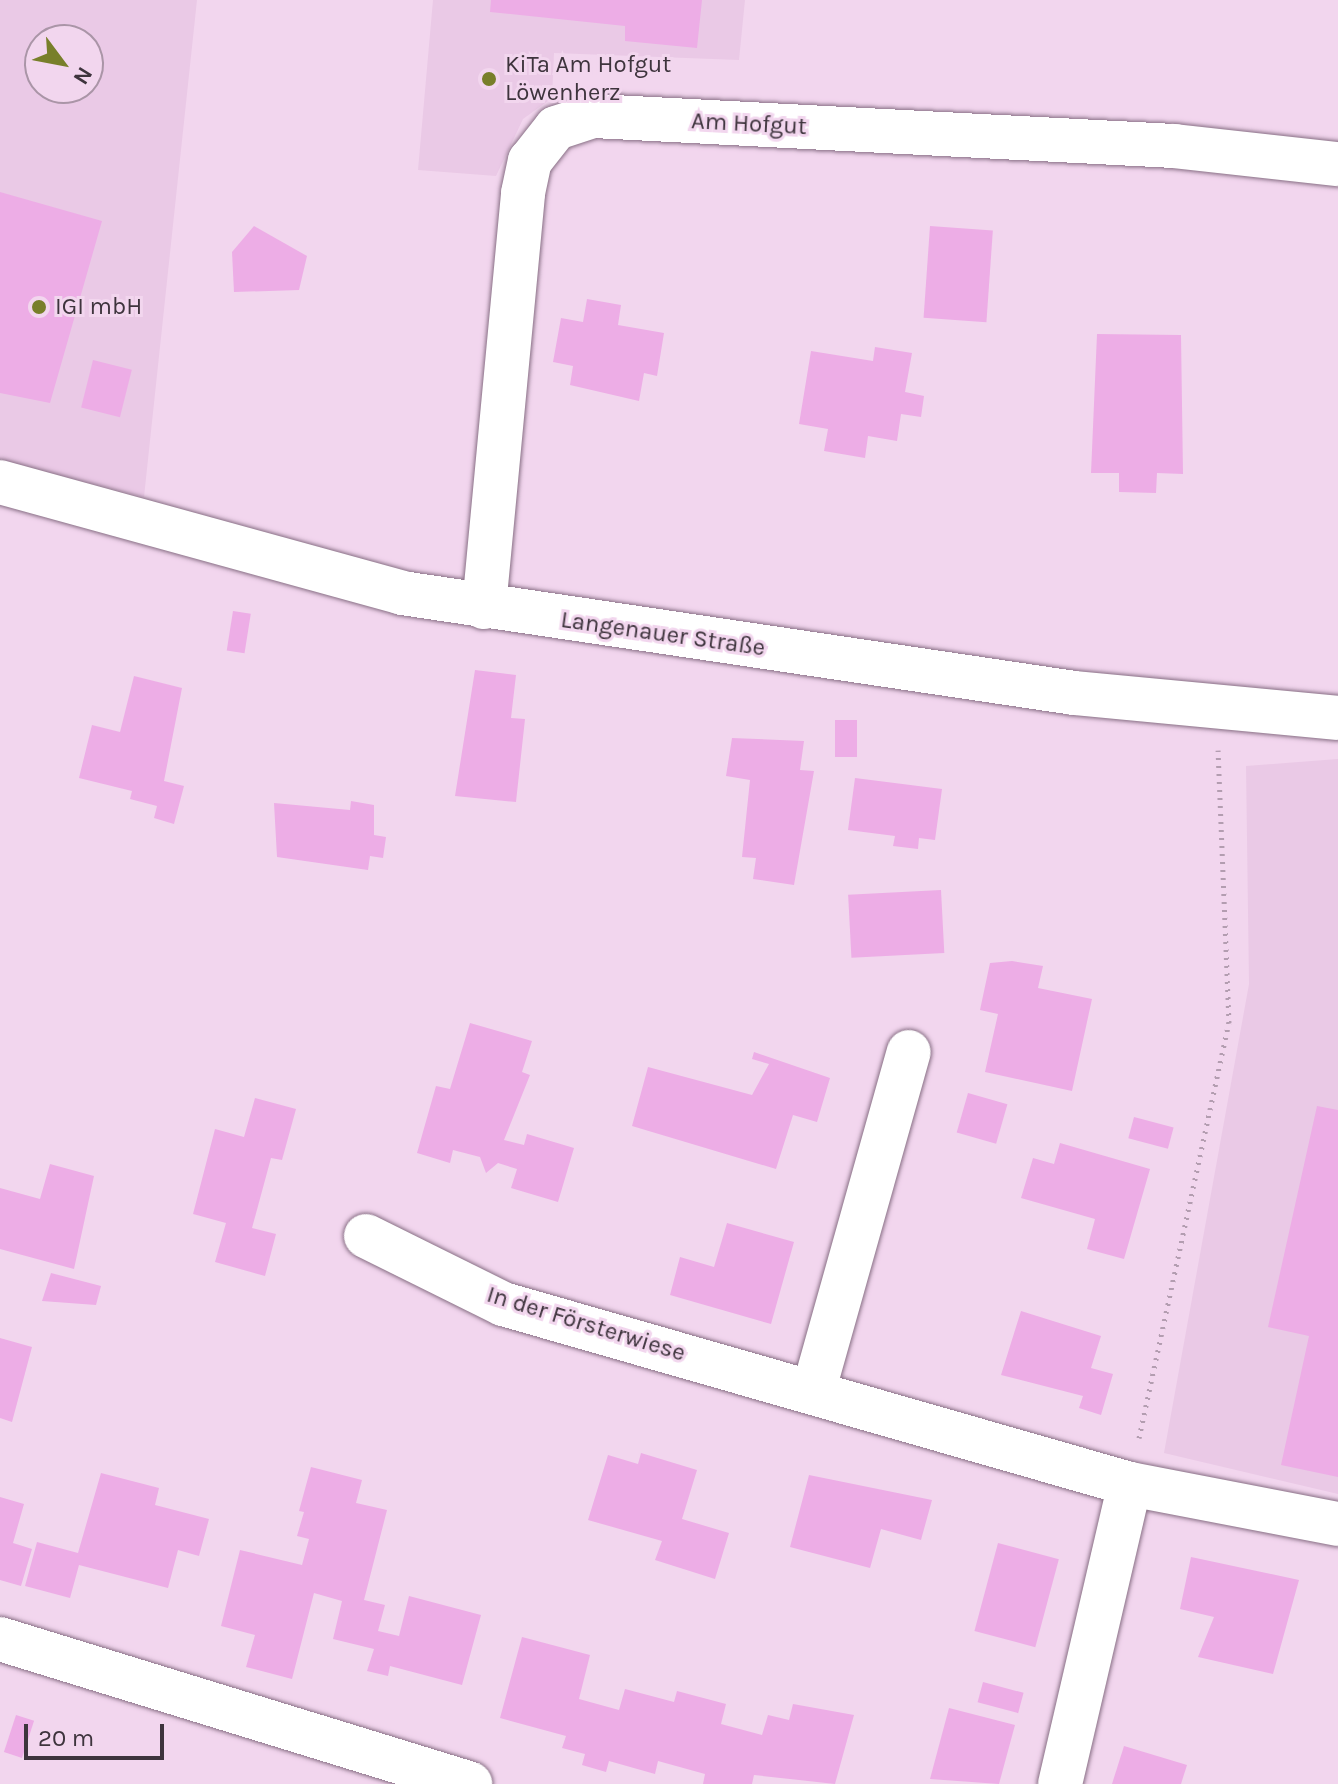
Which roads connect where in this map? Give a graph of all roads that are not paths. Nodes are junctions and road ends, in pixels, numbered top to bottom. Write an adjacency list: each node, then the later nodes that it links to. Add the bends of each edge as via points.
1 (1338, 164): 3 (street, Am Hofgut, via 1174,146 594,116 556,128 530,161 523,193)
2 (0, 482): 3 (street, Langenauer Straße, via 333,575)
3 (484, 607): 4 (street, Langenauer Straße, via 1215,709)
4 (1338, 718)
5 (909, 1052): 7 (street)
6 (366, 1236): 7 (street, In der Försterwiese, via 503,1304)
7 (814, 1389): 8 (street, In der Försterwiese)
8 (1130, 1484): 9 (street, In der Försterwiese); 12 (street)
9 (1338, 1524)
10 (0, 1639): 11 (street)
11 (470, 1784)
12 (1060, 1784)

